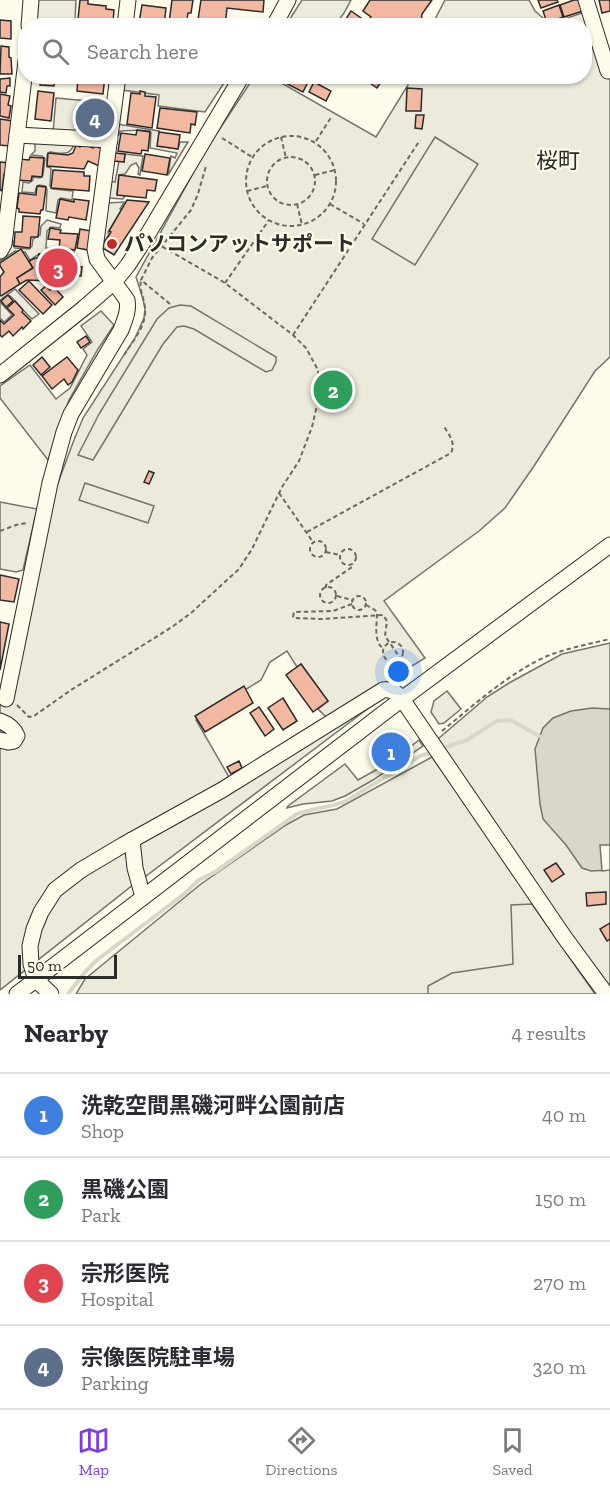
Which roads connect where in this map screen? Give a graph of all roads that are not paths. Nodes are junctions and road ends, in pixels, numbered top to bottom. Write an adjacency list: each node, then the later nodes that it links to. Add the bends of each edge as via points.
1 (31, 0): 5 (street)
2 (128, 0): 6 (street)
3 (288, 0): 7 (street)
4 (586, 0): 8 (street)
5 (30, 18)
6 (126, 18)
7 (278, 18)
8 (592, 18)
9 (592, 19): 10 (street)
10 (609, 71)
11 (24, 84): 14 (street)
12 (117, 84): 15 (street)
13 (237, 84): 19 (street)
14 (18, 135): 15 (street); 16 (street)
15 (110, 141): 19 (street, via 95,249 97,259)
16 (7, 155): 17 (street)
17 (3, 233): 18 (street)
18 (0, 251)
19 (115, 281): 20 (street); 22 (street, via 127,300 126,316 64,432)
20 (0, 375)
21 (610, 545): 23 (street)
22 (6, 696)
23 (402, 699): 26 (street, via 390,689 383,690 222,790); 27 (street); 31 (street)
24 (0, 721): 25 (street, via 17,736 14,741)
25 (0, 740)
26 (132, 840): 27 (street); 28 (street, via 56,890 34,928 30,955)
27 (143, 897): 28 (street)
28 (36, 980): 29 (street); 30 (street)
29 (48, 993)
30 (17, 994)
31 (606, 994)

